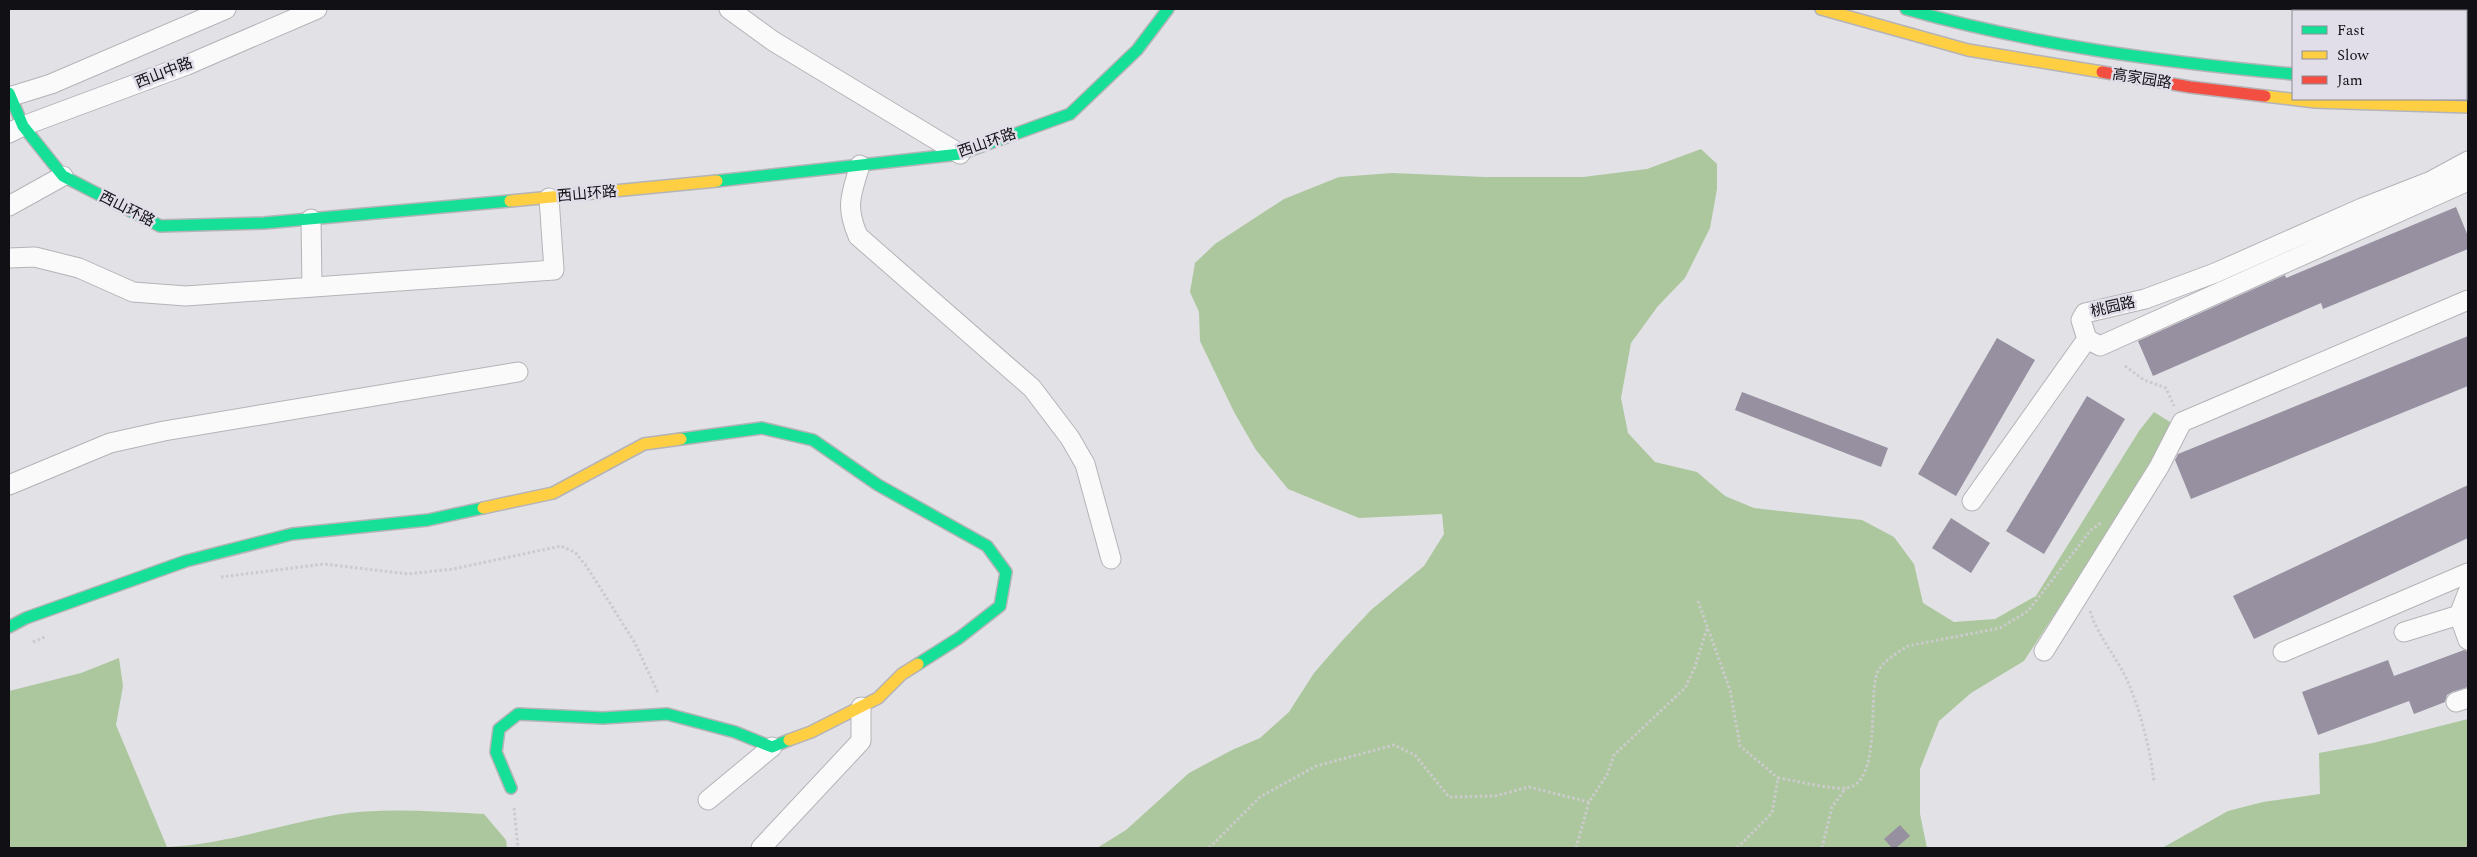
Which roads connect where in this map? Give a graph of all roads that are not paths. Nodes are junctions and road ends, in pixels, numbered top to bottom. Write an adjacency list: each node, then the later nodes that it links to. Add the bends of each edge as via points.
1 (226, 9): 10 (street, via 50,84)
2 (317, 9): 14 (street, 西山中路, via 187,65)
3 (729, 9): 15 (street, via 772,41)
4 (1168, 9): 15 (street, 西山环路, via 1137,50 1070,114)
5 (1821, 9): 8 (street, 高家园路)
6 (1906, 9): 7 (street, 高家园路)
7 (1973, 23): 8 (street); 9 (street, 高家园路, via 2030,40 2171,63)
8 (1968, 50): 11 (street, 高家园路, via 2190,87)
9 (2292, 74)
10 (9, 96): 14 (street, 西山环路)
11 (2292, 99)
12 (2298, 100): 13 (street, 高家园路)
13 (2468, 107)
14 (16, 130): 18 (street, 西山环路)
15 (960, 154): 17 (street, 西山环路)
16 (2468, 161): 26 (street, 桃园路, via 2431,181 2215,274 2145,299 2085,313 2081,320)
17 (860, 165): 20 (street, 西山环路); 30 (street, via 850,200 850,218 858,236 1032,388 1070,438 1085,464)
18 (63, 176): 21 (street); 22 (street, 西山环路, via 160,226)
19 (2468, 181): 26 (street, 桃园路, via 2100,346)
20 (549, 198): 22 (street, 西山环路); 24 (street, via 554,270)
21 (9, 206)
22 (312, 219): 24 (street)
23 (9, 258): 24 (street, via 35,257 79,268 132,292 186,296)
24 (312, 287)
25 (2468, 300): 37 (street, via 2182,422 2159,466)
26 (2087, 339): 29 (street)
27 (518, 372): 28 (street, via 146,435 110,443)
28 (9, 485)
29 (1972, 501)
30 (1111, 559)
31 (2468, 574): 38 (street)
32 (2468, 592): 33 (street)
33 (2459, 615): 35 (street); 36 (street)
34 (9, 626): 39 (street, via 186,560 292,534 428,520 553,493 644,444 762,428 813,440 878,485 987,546 1006,572 1000,606 959,638 902,674 878,698)
35 (2404, 632)
36 (2468, 640)
37 (2044, 650)
38 (2283, 652)
39 (861, 707): 40 (street); 43 (street, via 861,741)
40 (772, 747): 41 (street, via 736,732 667,714 603,718 518,714 499,729 496,752); 42 (street)
41 (511, 788)
42 (708, 800)
43 (761, 848)

